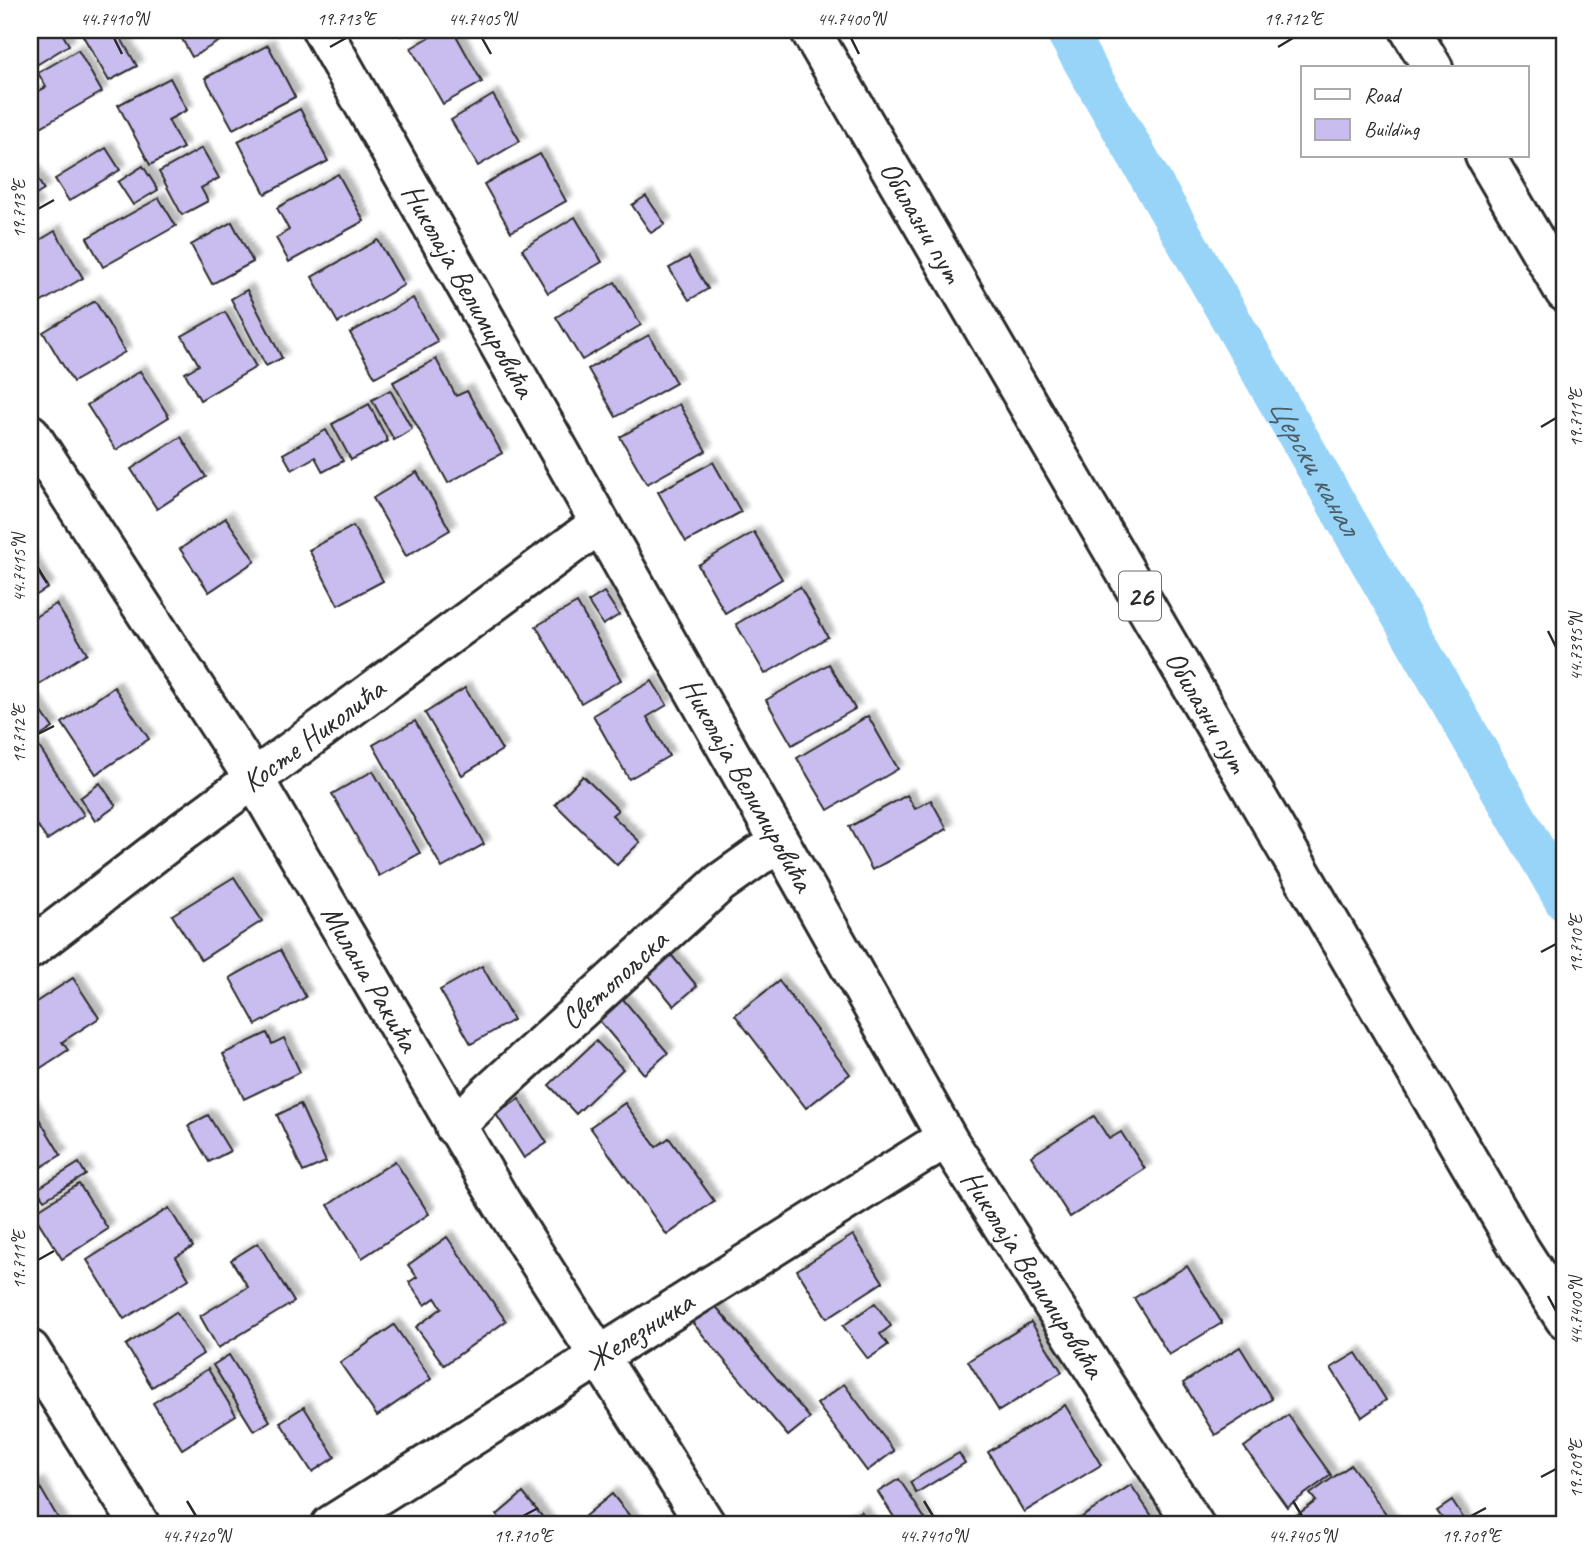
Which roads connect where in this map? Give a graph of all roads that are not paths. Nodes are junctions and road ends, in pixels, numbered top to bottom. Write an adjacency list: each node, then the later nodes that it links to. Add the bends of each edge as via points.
1 (321, 30): 8 (street, Николаја Велимировића)
2 (810, 30): 14 (street, Обилазни пут / 26)
3 (1410, 30): 4 (street)
4 (1432, 66)
5 (1486, 158): 6 (street)
6 (1565, 292)
7 (30, 435): 9 (street, Милана Ракића)
8 (599, 524): 9 (street, Косте Николића); 10 (street, Николаја Велимировића)
9 (254, 779): 11 (street, Косте Николића); 12 (street, Милана Ракића)
10 (781, 844): 12 (street, Светопољска, via 720,883); 13 (street, Николаја Велимировића)
11 (30, 949)
12 (456, 1127): 18 (street, Милана Ракића)
13 (946, 1138): 18 (street, Железничка); 22 (street, Николаја Велимировића)
14 (1521, 1251): 15 (street, Обилазни пут / 26); 16 (street, Обилазни пут / 26)
15 (1565, 1319)
16 (1565, 1339)
17 (30, 1350): 19 (street)
18 (599, 1357): 20 (street, Железничка); 21 (street, Милана Ракића)
19 (140, 1525)
20 (331, 1525)
21 (706, 1525)
22 (1194, 1525)

